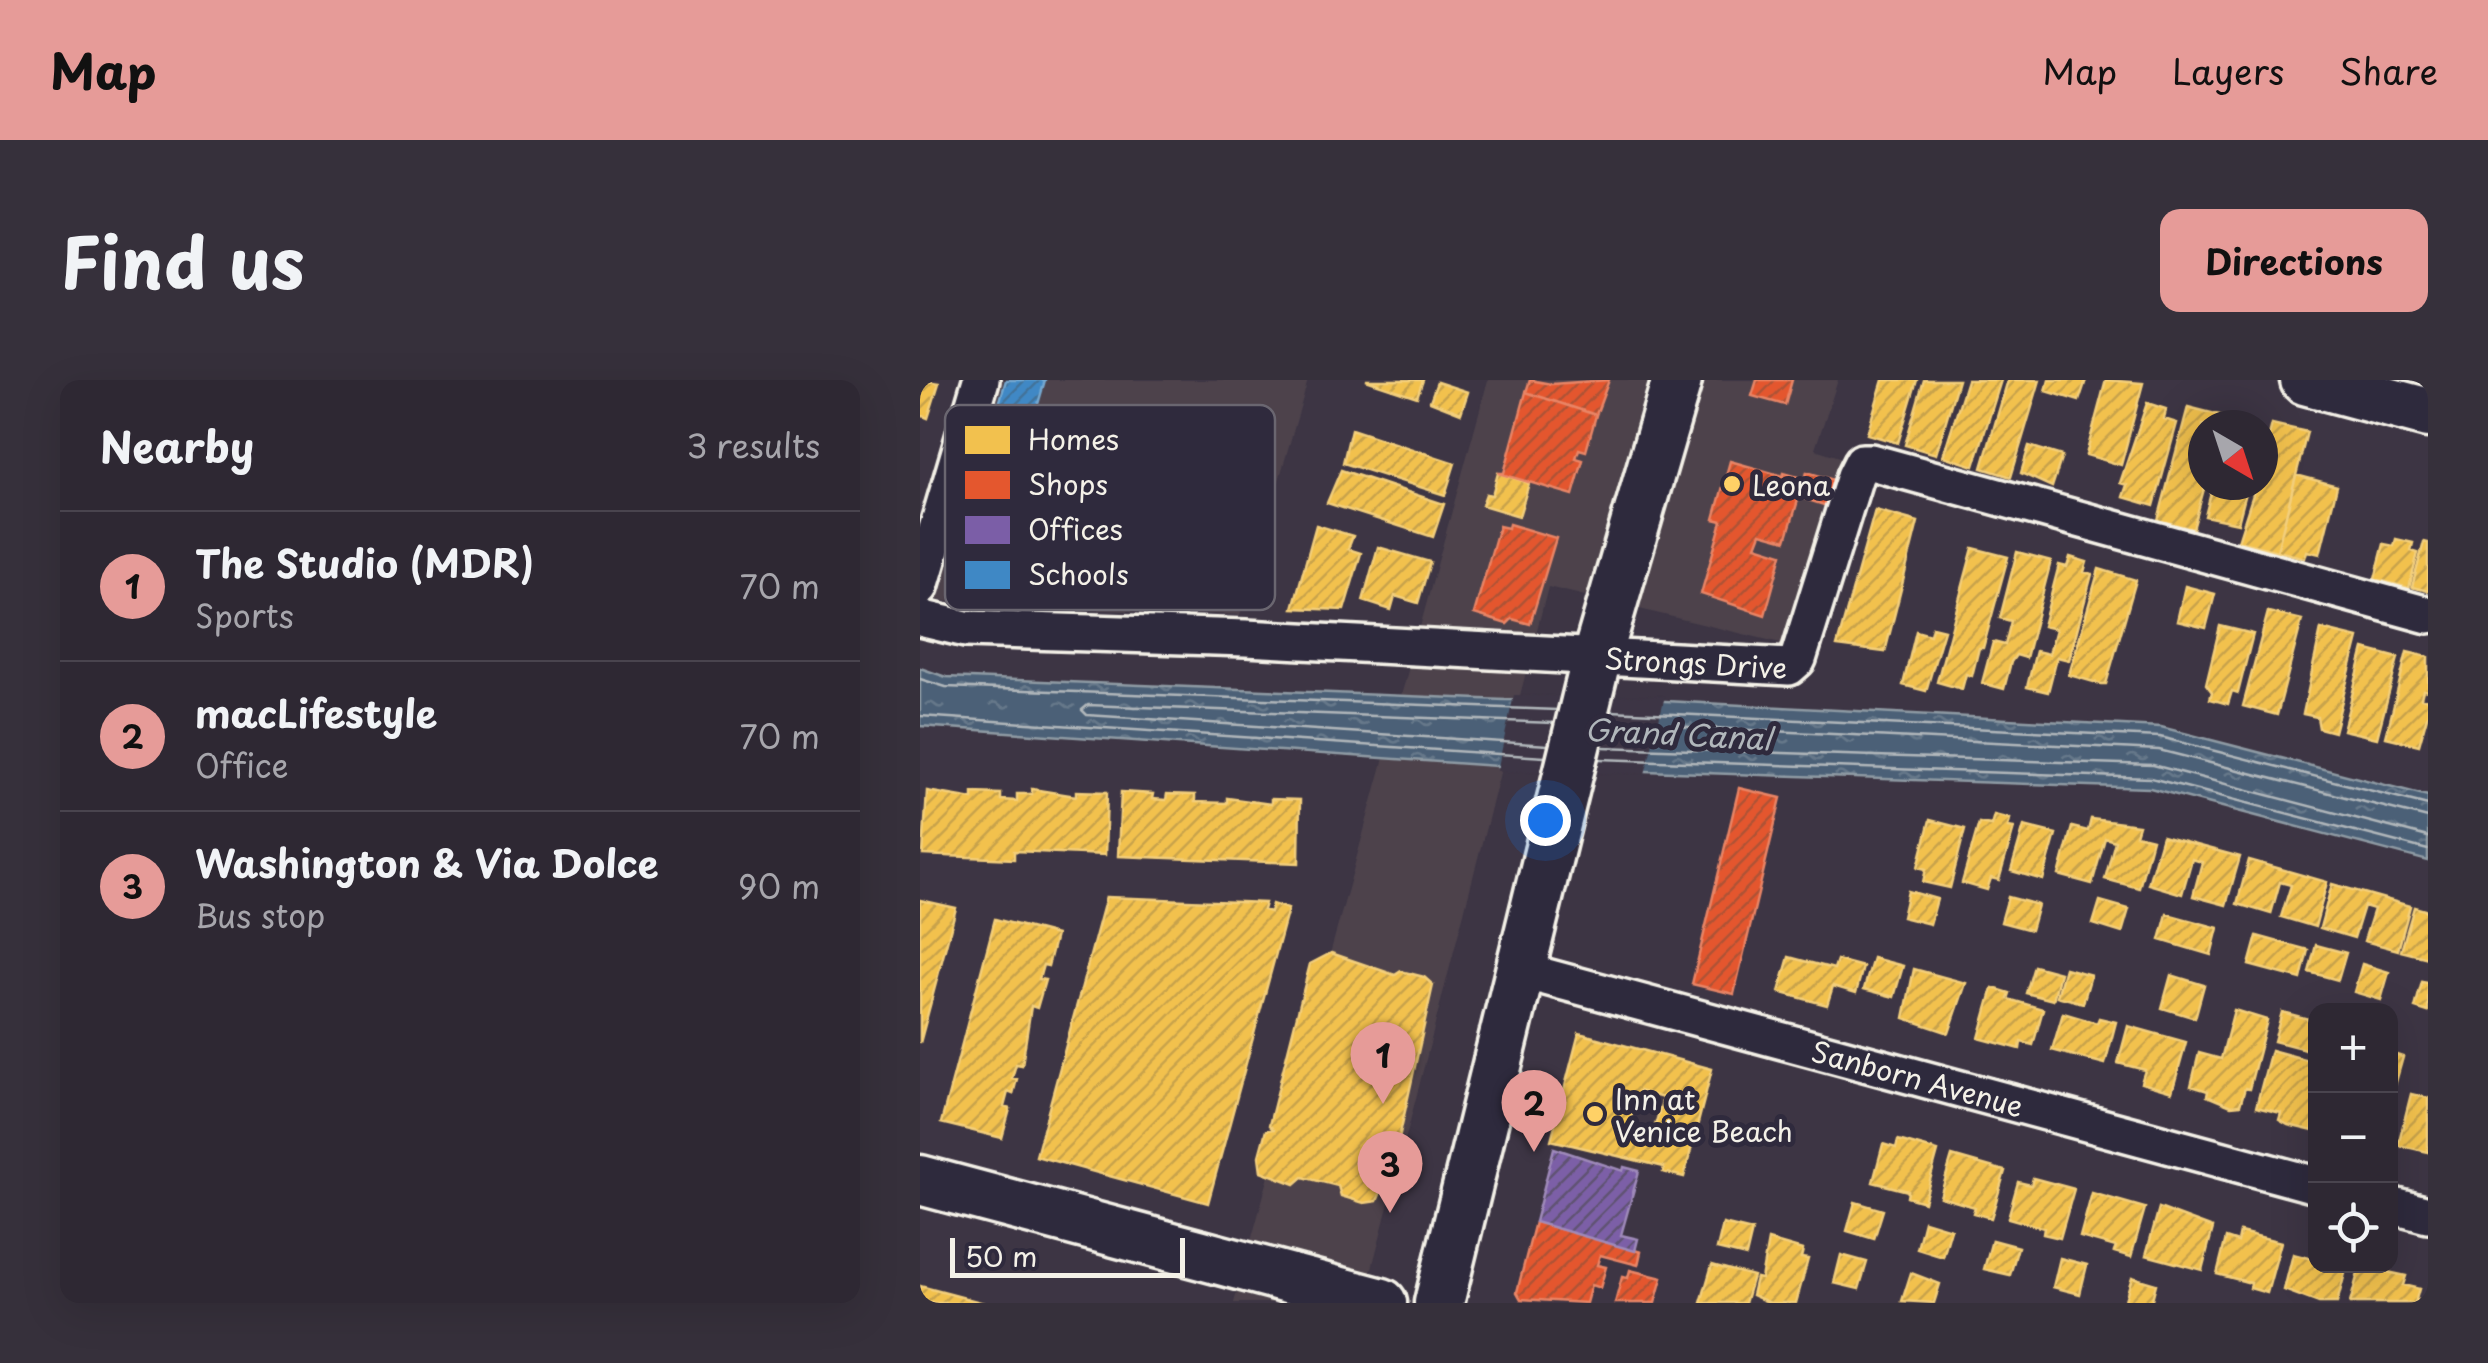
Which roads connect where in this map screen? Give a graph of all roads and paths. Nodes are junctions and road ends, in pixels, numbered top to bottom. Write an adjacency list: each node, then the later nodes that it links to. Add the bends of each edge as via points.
1 (981, 380): 4 (street)
2 (1677, 380): 10 (main road)
3 (2305, 380): 5 (main road)
4 (974, 405)
5 (2428, 413)
6 (945, 502): 7 (street)
7 (920, 587)
8 (2428, 615): 10 (street, Strongs Drive, via 1862,462 1798,659 1789,667)
9 (920, 618): 10 (street, Strongs Drive, via 966,629 1246,638)
10 (1592, 676): 11 (main road)
11 (1520, 970): 13 (street, Sanborn Avenue); 17 (main road)
12 (920, 1180): 16 (main road)
13 (2309, 1183)
14 (2398, 1207): 15 (street)
15 (2428, 1215)
16 (1382, 1303)
17 (1440, 1303)

